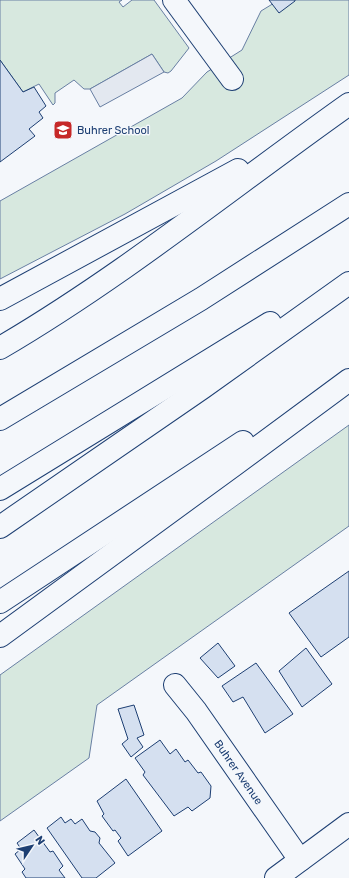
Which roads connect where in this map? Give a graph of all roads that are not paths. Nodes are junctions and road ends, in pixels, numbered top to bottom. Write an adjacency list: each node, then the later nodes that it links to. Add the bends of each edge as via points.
1 (174, 0): 2 (main road)
2 (232, 79)
3 (349, 104): 4 (main road)
4 (313, 129): 8 (main road); 9 (main road, via 136,260)
5 (349, 204): 12 (main road, via 201,299)
6 (349, 273): 13 (main road)
7 (349, 283): 14 (main road)
8 (0, 299)
9 (0, 348)
10 (349, 373): 15 (main road)
11 (349, 380): 16 (main road)
12 (0, 420)
13 (0, 489)
14 (0, 527)
15 (0, 602)
16 (0, 636)
17 (175, 685): 19 (main road, Buhrer Avenue)
18 (349, 824): 19 (main road)
19 (300, 860): 20 (main road)
20 (276, 878)

